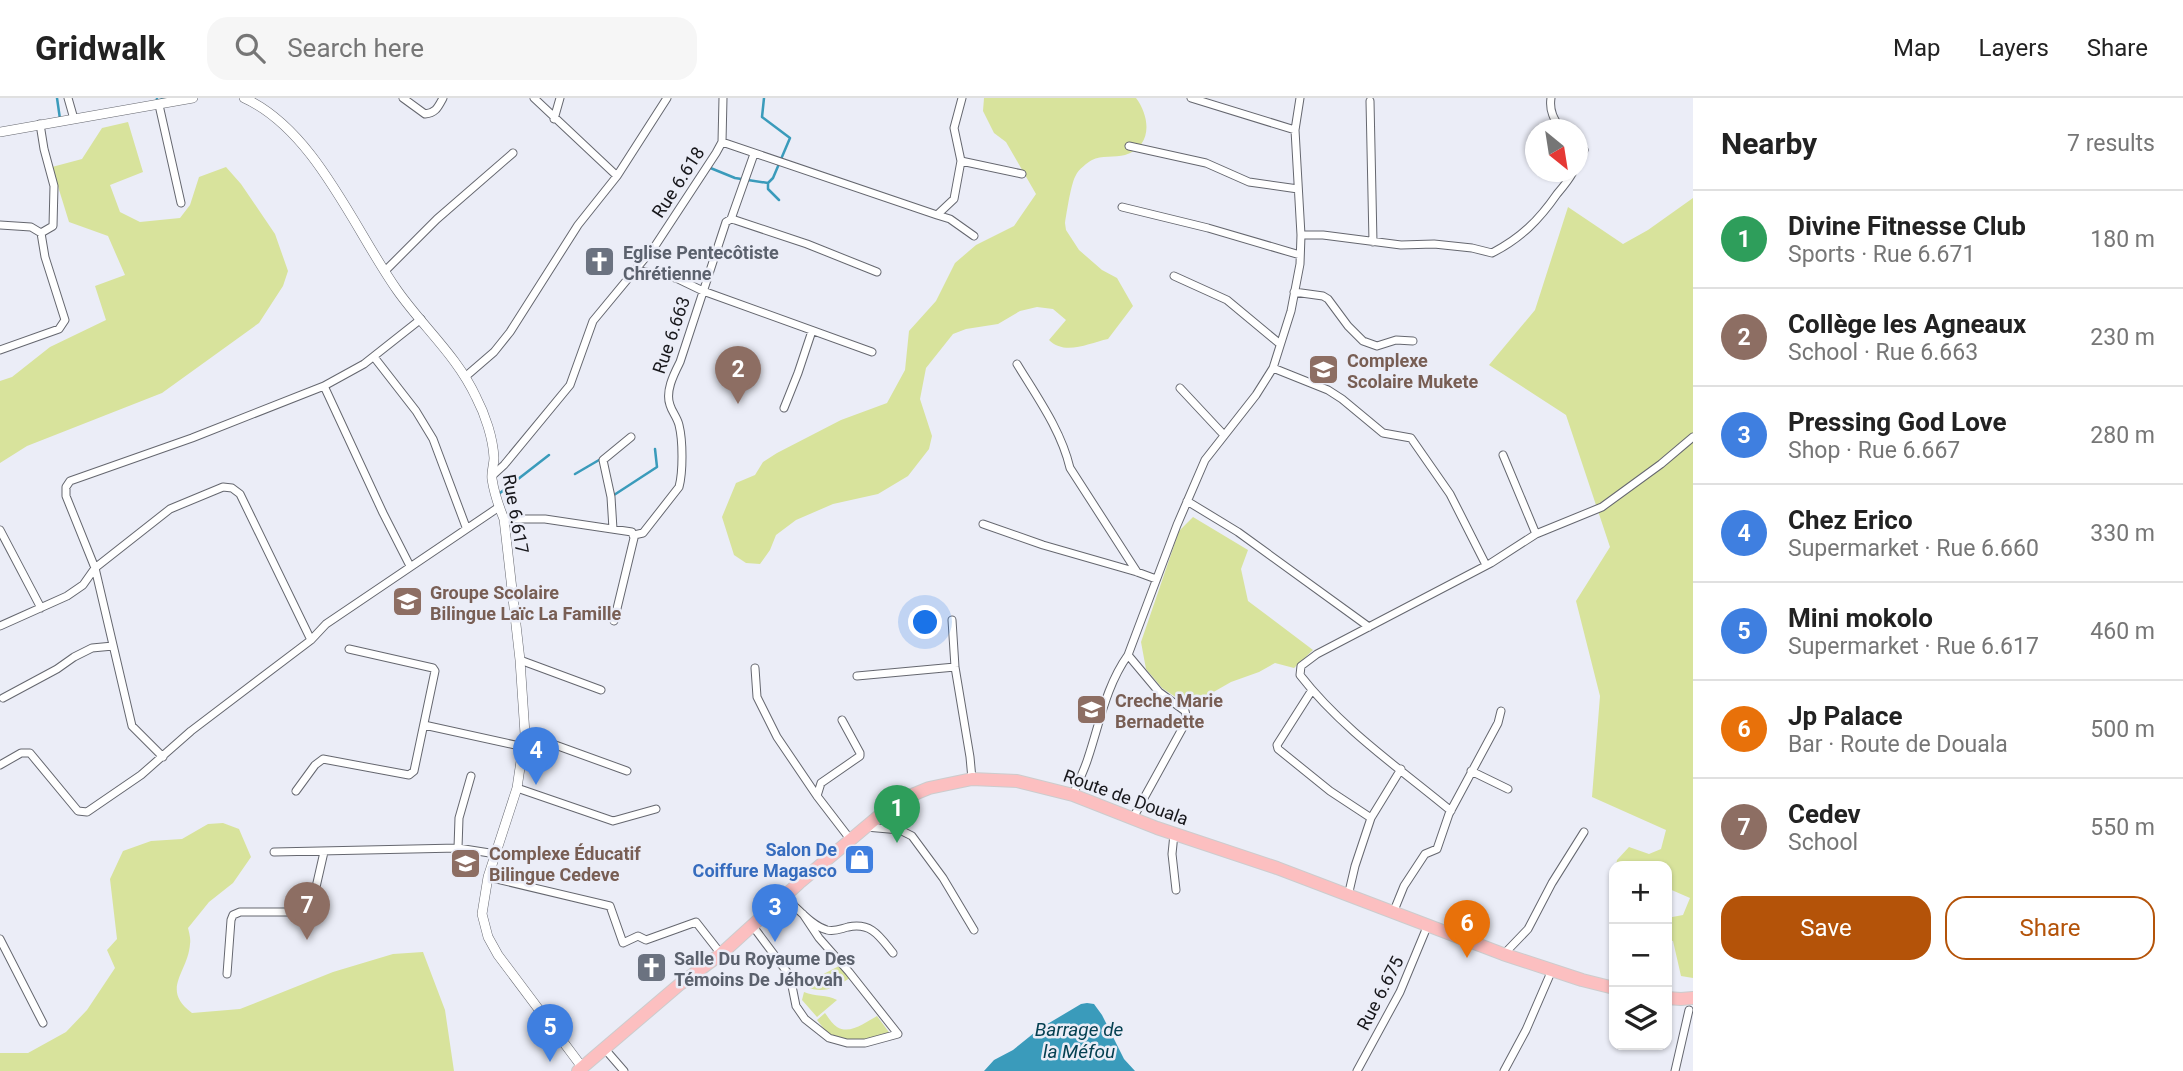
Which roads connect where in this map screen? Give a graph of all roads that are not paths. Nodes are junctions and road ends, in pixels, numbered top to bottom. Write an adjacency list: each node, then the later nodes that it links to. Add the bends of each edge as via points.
1 (68, 98): 17 (street)
2 (193, 98): 16 (street)
3 (244, 98): 14 (street, Rue 6.617)
4 (403, 98): 5 (street, via 425,114 437,109)
5 (443, 98)
6 (534, 98): 18 (street)
7 (559, 98): 18 (street)
8 (667, 98): 29 (street)
9 (723, 98): 23 (street, Rue 6.618)
10 (962, 98): 27 (street, via 954,128)
11 (1191, 98): 21 (street)
12 (1300, 98): 21 (street)
13 (1551, 98): 19 (street)
14 (258, 101): 43 (street, Rue 6.617, via 300,140)
15 (1370, 101): 40 (street)
16 (159, 105): 17 (street); 32 (street)
17 (74, 119): 20 (street)
18 (554, 119): 29 (street)
19 (1554, 119)
20 (40, 124): 22 (street); 37 (street, via 54,186 53,226)
21 (1295, 130): 31 (street)
22 (0, 132)
23 (722, 142): 26 (street); 42 (street, Rue 6.618, via 677,215)
24 (1129, 146): 31 (street, via 1206,163 1249,182)
25 (513, 153): 43 (street)
26 (754, 154): 34 (street); 35 (street, Rue 6.663)
27 (961, 161): 28 (street); 34 (street, via 954,199)
28 (1022, 174)
29 (617, 176): 57 (street, via 578,225 510,332)
30 (1568, 182): 40 (street, via 1532,226 1492,253 1434,243)
31 (1298, 189): 38 (street)
32 (181, 203)
33 (1122, 207): 41 (street)
34 (937, 215): 39 (street)
35 (731, 219): 44 (street); 46 (street, Rue 6.663, via 726,222)
36 (0, 225): 37 (street, via 31,227)
37 (41, 233): 52 (street, via 64,324)
38 (1301, 235): 40 (street); 41 (street)
39 (974, 236)
40 (1373, 242)
41 (1300, 255): 47 (street)
42 (635, 270): 46 (street, via 676,278); 65 (street, Rue 6.618, via 593,321 570,385)
43 (385, 271): 48 (street, Rue 6.617)
44 (877, 272)
45 (1174, 276): 51 (street, via 1227,300)
46 (703, 291): 49 (street); 74 (street, Rue 6.663, via 671,379 669,404 680,430 679,487 643,533)
47 (1294, 292): 50 (street, via 1328,299 1363,341 1377,346); 51 (street)
48 (421, 319): 54 (street); 57 (street, Rue 6.617)
49 (812, 331): 53 (street); 60 (street)
50 (1413, 341)
51 (1280, 344): 56 (street)
52 (0, 350)
53 (872, 352)
54 (374, 357): 58 (street); 70 (street, via 433,439)
55 (1017, 364): 78 (street, via 1059,434 1070,468)
56 (1273, 368): 61 (street); 75 (street, via 1328,390 1383,433 1411,438 1450,494)
57 (465, 377): 65 (street, Rue 6.617, via 485,417 494,459)
58 (324, 386): 76 (street); 77 (street, via 70,481 66,496)
59 (1180, 388): 61 (street)
60 (784, 408)
61 (1223, 435): 66 (street, via 1205,460)
62 (1693, 437): 73 (street, via 1602,507)
63 (631, 438): 71 (street, via 602,462)
64 (1503, 455): 73 (street)
65 (491, 476): 67 (street, Rue 6.617)
66 (1187, 501): 79 (street); 84 (street, via 1238,532)
67 (499, 506): 68 (street, Rue 6.617); 70 (street)
68 (504, 519): 71 (street, via 545,519); 89 (street, Rue 6.617)
69 (983, 524): 78 (street)
70 (466, 527): 76 (street)
71 (613, 529): 74 (street)
72 (0, 530): 80 (street)
73 (1536, 534): 75 (street)
74 (634, 535): 82 (street)
75 (1486, 565): 84 (street)
76 (410, 566): 85 (street, via 326,624)
77 (95, 568): 80 (street, via 67,596); 85 (street, via 170,509 223,487 232,488 240,494); 86 (street)
78 (1137, 572): 79 (street)
79 (1156, 579): 88 (street)
80 (41, 608): 83 (street)
81 (952, 620): 90 (street)
82 (614, 621)
83 (0, 626)
84 (1369, 627): 94 (street, via 1301,666 1300,674)
85 (311, 640): 101 (street)
86 (113, 646): 95 (street, via 92,648); 101 (street, via 132,726)
87 (349, 649): 98 (street, via 433,668)
88 (1128, 655): 111 (street, via 1106,695); 115 (street, via 1159,692 1185,711 1187,720)
89 (520, 660): 93 (street); 99 (street, Rue 6.617)
90 (955, 667): 92 (street); 107 (street)
91 (755, 668): 112 (street, via 761,708)
92 (857, 677)
93 (601, 690)
94 (1312, 690): 103 (street); 116 (street, via 1278,749)
95 (3, 698)
96 (1501, 711): 105 (street)
97 (842, 720): 112 (street, via 860,756 821,783)
98 (424, 724): 100 (street); 110 (street, via 414,771 409,775 323,759)
99 (525, 734): 100 (street, Rue 6.617); 104 (street)
100 (524, 747): 108 (street, Rue 6.617)
101 (163, 757): 102 (street, via 83,812 30,753)
102 (0, 765)
103 (1401, 769): 114 (street); 116 (street)
104 (627, 771)
105 (1471, 771): 109 (street); 114 (street)
106 (471, 776): 121 (street, via 459,818)
107 (972, 779): 111 (highway, Route de Douala, via 1017,781); 117 (highway, Route de Douala, via 907,797)
108 (517, 788): 113 (street, via 613,821); 124 (street, Rue 6.617)
109 (1508, 789)
110 (296, 791)
111 (1073, 794): 115 (highway, Route de Douala)
112 (817, 796): 120 (street)
113 (656, 809)
114 (1451, 811): 129 (street, via 1437,849 1424,854)
115 (1133, 818): 119 (highway, Route de Douala)
116 (1371, 818): 127 (street)
117 (865, 827): 120 (highway, Route de Douala); 133 (street, via 900,830 912,836)
118 (1584, 832): 137 (street, via 1528,929)
119 (1174, 834): 126 (street); 127 (highway, Route de Douala)
120 (850, 839): 128 (highway, Route de Douala)
121 (458, 848): 123 (street); 124 (street)
122 (274, 852): 123 (street)
123 (324, 852): 139 (street, via 311,909 233,915)
124 (496, 854): 125 (street, Rue 6.617)
125 (488, 877): 136 (street, via 610,906 623,943 638,936 646,940 695,922); 145 (street, Rue 6.617, via 482,914 488,937)
126 (1176, 890)
127 (1348, 896): 129 (highway, Route de Douala)
128 (773, 908): 130 (street, via 791,903); 131 (highway, Route de Douala)
129 (1393, 913): 132 (highway, Route de Douala)
130 (803, 914): 131 (street, via 898,1034 865,1043 829,1038 796,1006 790,976); 135 (street, via 835,932 850,927 876,932)
131 (752, 925): 136 (highway, Route de Douala)
132 (1427, 927): 137 (highway, Route de Douala); 147 (street, Rue 6.675, via 1400,992)
133 (974, 930)
134 (0, 939): 143 (street)
135 (893, 953)
136 (721, 954): 144 (highway, Route de Douala)
137 (1503, 954): 138 (highway, Route de Douala)
138 (1552, 970): 140 (highway, Route de Douala); 148 (street)
139 (227, 974)
140 (1611, 987)
141 (1672, 1000): 142 (highway)
142 (1689, 1005): 149 (street)
143 (43, 1023)
144 (604, 1048): 145 (highway, Route de Douala); 146 (street)
145 (580, 1069)
146 (624, 1071)
147 (1357, 1071)
148 (1504, 1071)
149 (1675, 1071)

